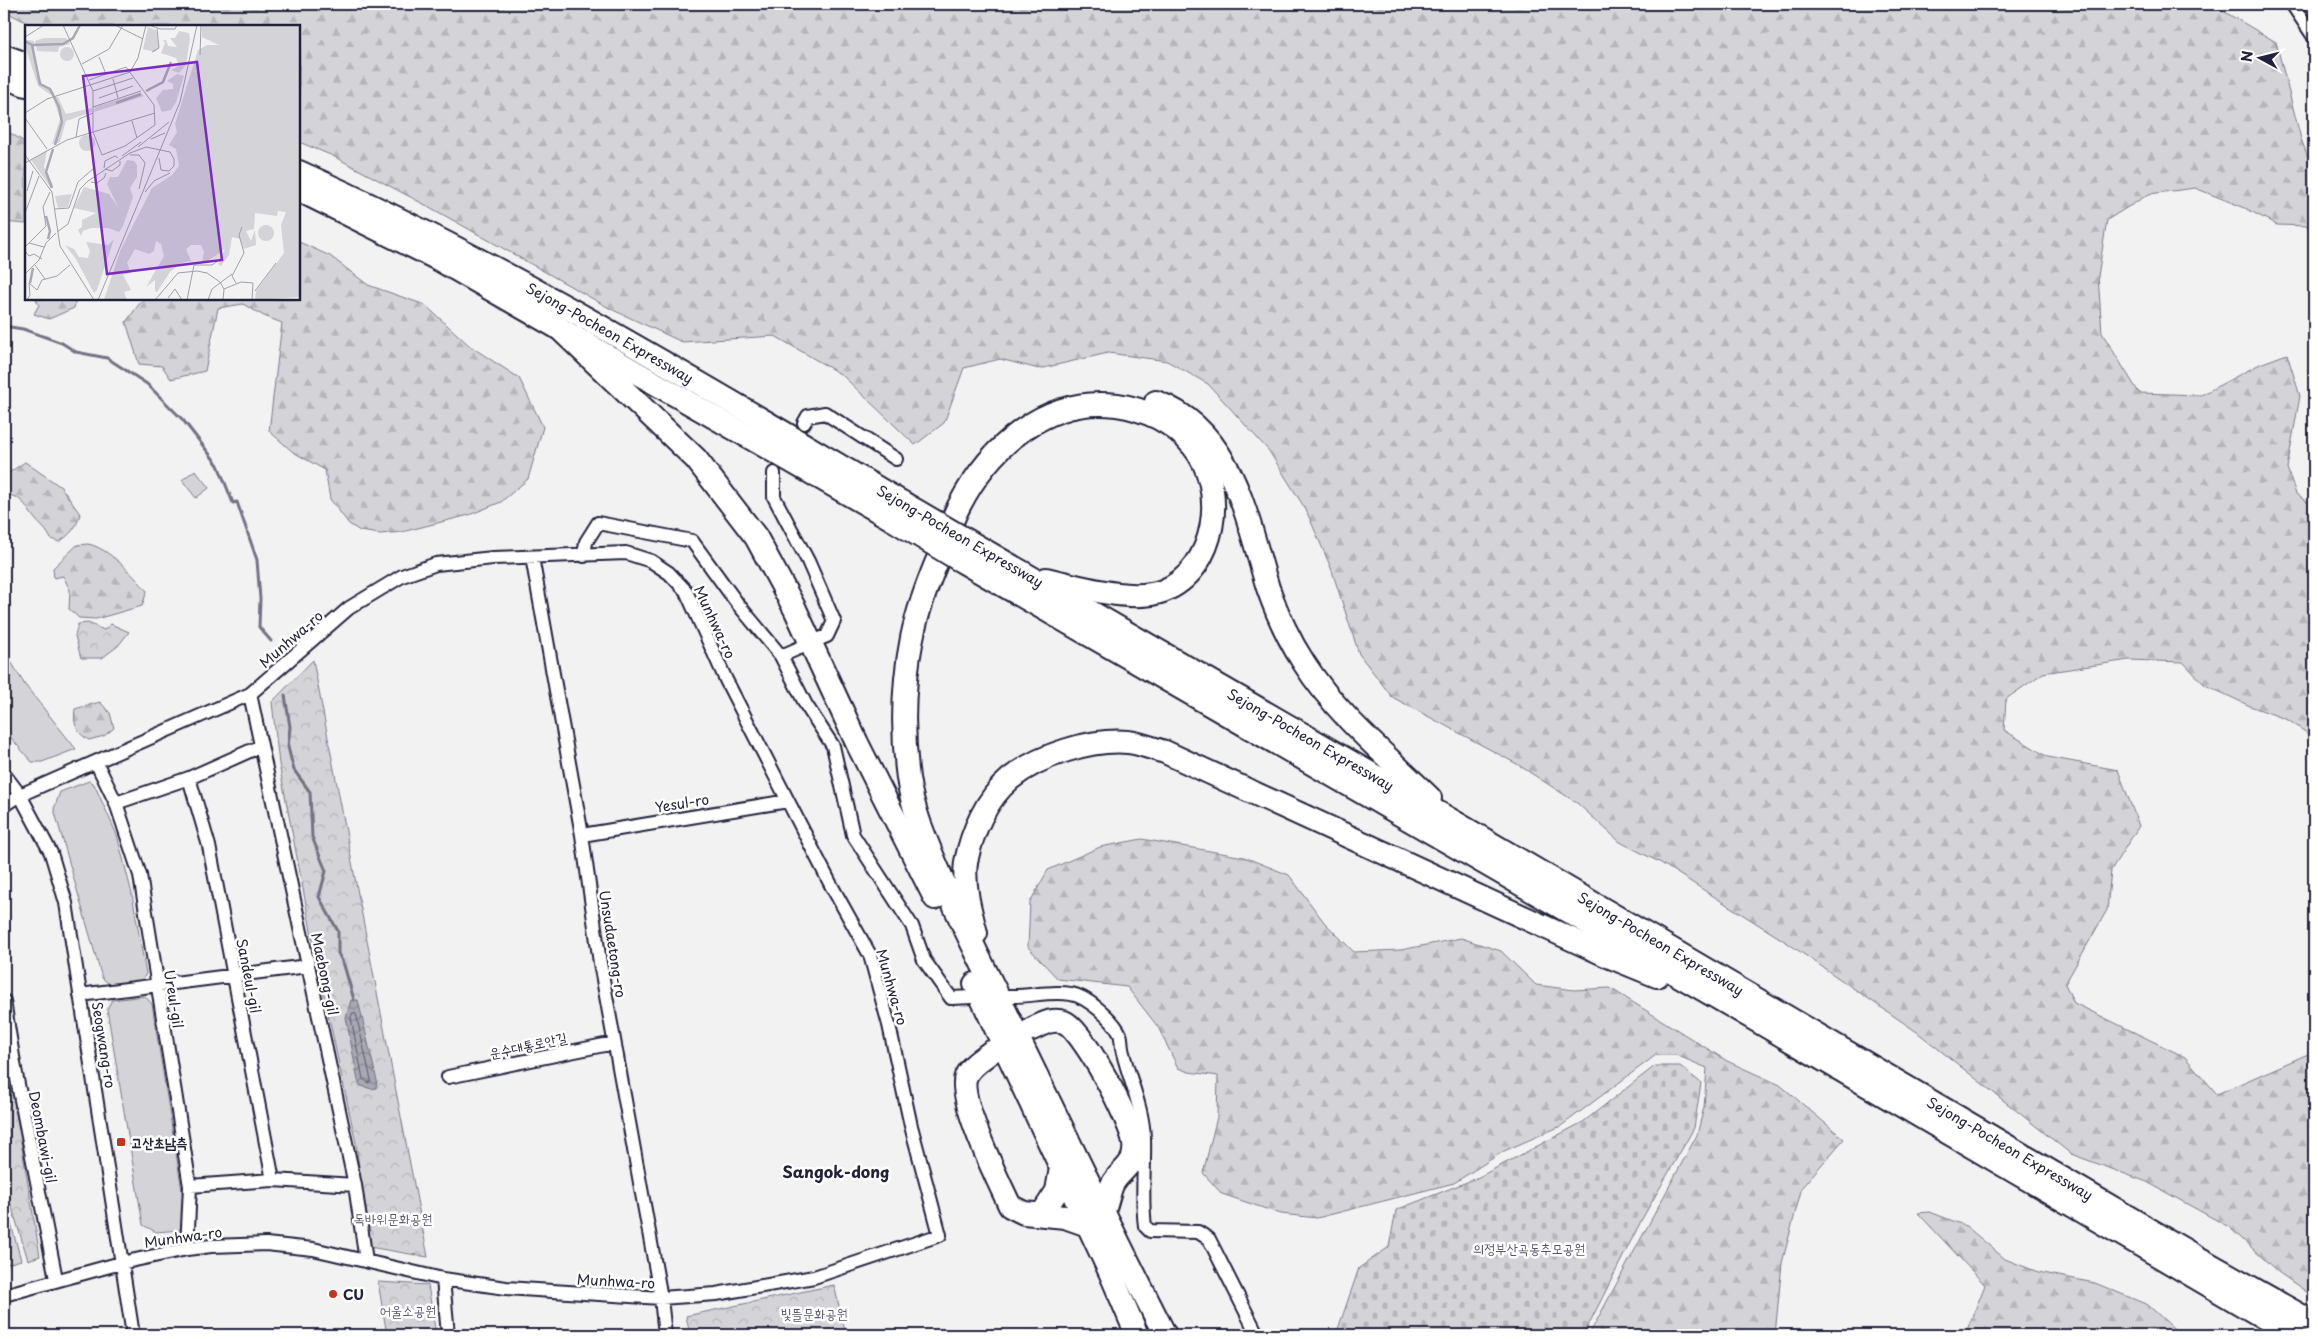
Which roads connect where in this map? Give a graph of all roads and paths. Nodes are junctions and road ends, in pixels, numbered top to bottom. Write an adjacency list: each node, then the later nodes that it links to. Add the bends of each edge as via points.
1 (2292, 4): 2 (street)
2 (2314, 37)
3 (4, 56): 4 (highway)
4 (25, 64)
5 (4, 76): 6 (highway)
6 (25, 85)
7 (300, 172): 13 (highway, Sejong-Pocheon Expressway, via 383,210 632,344)
8 (300, 190): 9 (highway, Sejong-Pocheon Expressway, via 438,259)
9 (557, 326): 13 (highway, Sejong-Pocheon Expressway); 32 (highway, via 696,459 756,537 795,609 857,743)
10 (804, 422): 11 (street, via 808,416 825,413)
11 (896, 459)
12 (774, 473): 18 (street, via 774,497 808,561 834,621 827,636)
13 (898, 511): 14 (highway, Sejong-Pocheon Expressway, bridge)
14 (963, 550): 17 (highway, Sejong-Pocheon Expressway); 41 (highway, Sejong-Pocheon Expressway)
15 (584, 556): 16 (street, Munhwa-ro); 20 (street, via 586,542 598,522 692,541); 27 (street, Munhwa-ro, via 626,553 657,565 686,591 726,680)
16 (532, 557): 21 (street, Munhwa-ro, via 436,564 402,576 349,608); 31 (street, Unsudaetong-ro)
17 (1025, 574): 30 (highway, Sejong-Pocheon Expressway); 35 (highway, via 1120,596 1162,592 1188,575 1205,548 1214,513 1213,487 1205,464 1192,445 1168,423 1137,408 1107,404 1073,406 1050,413 1026,427 1001,447 959,506 919,606 907,664 904,717 908,780 923,833 954,908)
18 (817, 640)
19 (804, 646): 20 (street)
20 (781, 656): 39 (street, via 832,746 853,835 912,926 924,960 951,998)
21 (250, 694): 22 (street, Maebong-gil); 23 (street, Munhwa-ro)
22 (261, 746): 25 (street); 33 (street, Maebong-gil)
23 (96, 762): 26 (street, Munhwa-ro); 28 (street, Ureul-gil)
24 (4, 774): 26 (street, Seogwang-ro)
25 (189, 778): 28 (street); 34 (street, Sandeul-gil, via 209,846)
26 (20, 795): 29 (street, Munhwa-ro); 37 (street, Seogwang-ro, via 51,853 66,903)
27 (788, 801): 31 (street, Yesul-ro); 60 (street, Munhwa-ro, via 870,955 940,1235 814,1277 716,1294)
28 (116, 803): 36 (street, Ureul-gil, via 140,875)
29 (4, 805)
30 (1456, 823): 32 (highway, via 1333,704 1304,664 1287,635 1269,590 1233,477 1212,444 1185,416 1159,403 1124,390 1075,391 1020,416 994,438 957,487 921,567 905,620 898,654 895,746 902,799); 61 (highway, Sejong-Pocheon Expressway)
31 (582, 835): 43 (street, Unsudaetong-ro)
32 (936, 900): 47 (highway)
33 (308, 966): 34 (street); 50 (street, Maebong-gil)
34 (233, 975): 36 (street); 49 (street, Sandeul-gil)
35 (991, 982): 41 (highway, via 973,923 966,880 966,863 974,830 988,804 1010,779 1053,754 1087,744 1129,742 1165,752 1608,956); 47 (highway)
36 (157, 987): 37 (street); 51 (street, Ureul-gil)
37 (80, 995): 56 (street, Seogwang-ro)
38 (1009, 996): 67 (street, via 1072,994 1105,1013 1120,1034 1122,1052 1142,1119 1144,1226 1150,1232 1198,1232 1209,1239)
39 (973, 998)
40 (4, 1001): 45 (street, Deombawi-gil)
41 (1730, 1005): 68 (highway, Sejong-Pocheon Expressway)
42 (1032, 1029): 48 (highway, via 1051,1020 1065,1022 1078,1033 1092,1053 1122,1111 1134,1143 1132,1162)
43 (614, 1043): 46 (street, 운수대통로안길); 60 (street, Unsudaetong-ro)
44 (991, 1052): 52 (highway, via 966,1075 963,1086 968,1109 1010,1206 1024,1213)
45 (9, 1071): 57 (street, Deombawi-gil)
46 (448, 1077)
47 (1072, 1168): 48 (highway, via 1104,1177); 52 (highway); 53 (highway)
48 (1123, 1173): 53 (highway, via 1113,1184)
49 (273, 1180): 50 (street); 51 (street)
50 (355, 1185): 55 (street, Maebong-gil)
51 (190, 1186): 54 (street, Ureul-gil)
52 (1042, 1214): 53 (highway)
53 (1096, 1218): 65 (highway); 66 (highway)
54 (187, 1249): 55 (street, Munhwa-ro, via 266,1244 313,1249); 56 (street, Munhwa-ro)
55 (366, 1261): 58 (street, Munhwa-ro)
56 (121, 1262): 57 (street, Munhwa-ro); 62 (street, Seogwang-ro)
57 (56, 1279): 59 (street, Munhwa-ro)
58 (443, 1279): 60 (street, Munhwa-ro, via 506,1288); 63 (street)
59 (4, 1295)
60 (661, 1298): 64 (street, Unsudaetong-ro)
61 (2314, 1323)
62 (133, 1335)
63 (448, 1335)
64 (665, 1335)
65 (1137, 1335)
66 (1165, 1335)
67 (1255, 1335)
68 (2294, 1335)

